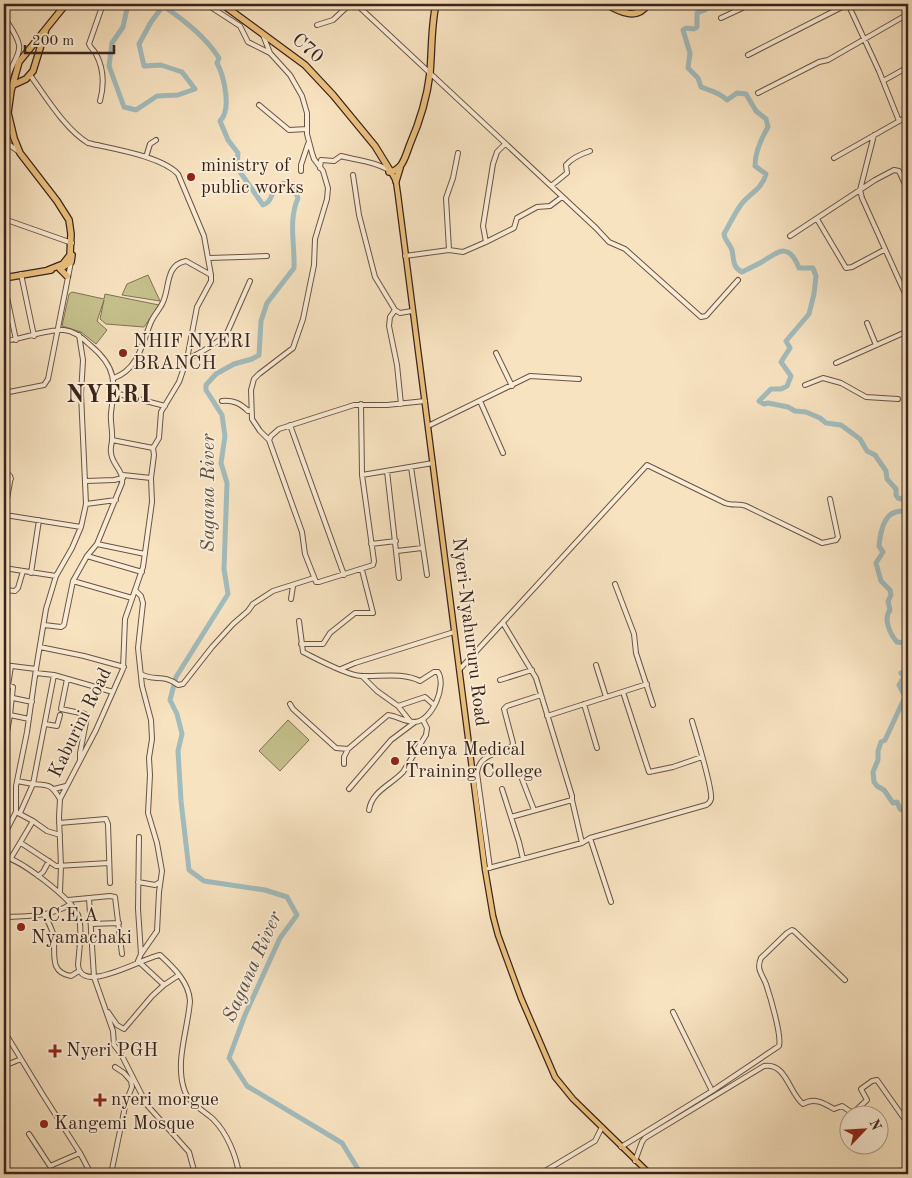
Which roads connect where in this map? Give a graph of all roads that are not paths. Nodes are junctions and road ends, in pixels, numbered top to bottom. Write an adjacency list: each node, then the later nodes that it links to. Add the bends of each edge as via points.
1 (66, 4): 17 (highway)
2 (104, 4): 28 (street, via 90,44 103,77)
3 (206, 4): 20 (street, via 240,26 248,42)
4 (222, 4): 18 (highway, C70)
5 (350, 4): 16 (street, via 333,20)
6 (356, 4): 24 (street)
7 (436, 4): 24 (highway)
8 (606, 4): 9 (highway, via 632,14)
9 (648, 4)
10 (751, 4): 14 (street)
11 (848, 4): 19 (street); 21 (street)
12 (908, 14): 19 (street)
13 (4, 17): 15 (street)
14 (721, 18)
15 (6, 25): 26 (street, via 19,45 8,81)
16 (317, 25)
17 (47, 27): 23 (highway, via 39,57); 26 (highway, via 19,62)
18 (262, 33): 20 (street); 46 (highway, C70, via 305,65 333,95 375,146)
19 (863, 40): 25 (street); 27 (street)
20 (270, 53): 32 (street, via 290,75 302,96)
21 (748, 55)
22 (908, 67): 25 (street)
23 (30, 74): 26 (highway); 41 (street, Kaburini Road, via 68,126 82,139)
24 (430, 74): 37 (street); 43 (highway, via 424,106 408,151)
25 (883, 81): 31 (street)
26 (12, 88): 39 (highway, via 8,113)
27 (758, 93)
28 (100, 101)
29 (259, 104): 32 (street, via 289,130)
30 (908, 116): 31 (street)
31 (899, 121): 33 (street)
32 (307, 129): 36 (street)
33 (874, 135): 42 (street); 50 (street)
34 (156, 140): 41 (street, via 150,144)
35 (4, 141): 39 (street)
36 (309, 142): 44 (street); 45 (street)
37 (504, 144): 49 (street); 59 (street, via 493,164 483,226)
38 (590, 151): 49 (street, via 568,163 567,173)
39 (20, 153): 58 (highway, via 69,220)
40 (458, 153): 60 (street, via 446,205)
41 (146, 158): 65 (street, Kaburini Road, via 168,165 178,174 204,236)
42 (834, 158)
43 (398, 167): 46 (highway); 48 (highway)
44 (320, 168): 46 (street, via 321,160 334,161 341,156 374,162); 104 (street, via 324,171 328,194 315,239 314,265 304,319 293,348 254,378 250,393)
45 (301, 170)
46 (388, 170): 48 (main road, Nyeri-Nyahururu Road); 55 (main road, Nyeri-Nyahururu Road)
47 (353, 174): 78 (street, via 375,277)
48 (396, 181): 55 (main road, Nyeri-Nyahururu Road)
49 (551, 186): 52 (street)
50 (860, 190): 51 (street, via 896,170); 53 (street); 61 (street)
51 (908, 191)
52 (562, 197): 59 (street, via 550,206 537,207 517,218 514,228); 74 (street, via 604,238 625,250 701,317 706,316)
53 (817, 219): 57 (street); 61 (street, via 846,268)
54 (6, 220): 56 (street); 58 (street)
55 (401, 223): 64 (main road, Nyeri-Nyahururu Road)
56 (4, 226)
57 (790, 236)
58 (72, 241): 62 (highway); 66 (highway)
59 (486, 242): 60 (street, via 463,252)
60 (449, 250): 64 (street)
61 (884, 250): 77 (street)
62 (70, 255): 66 (street); 68 (highway, via 63,264)
63 (267, 256): 65 (street)
64 (405, 256): 79 (main road, Nyeri-Nyahururu Road)
65 (209, 258): 70 (street, Kaburini Road)
66 (70, 263): 67 (highway); 71 (street); 76 (street)
67 (60, 269): 68 (highway); 71 (highway)
68 (48, 270): 69 (highway)
69 (22, 274): 72 (highway); 84 (street)
70 (211, 274): 89 (street, Kaburini Road, via 198,307); 91 (street, via 186,261 172,270 163,301 136,360)
71 (67, 276): 76 (street)
72 (4, 278)
73 (250, 280): 89 (street, via 227,333)
74 (738, 280)
75 (4, 283): 85 (street)
76 (64, 298): 81 (street)
77 (908, 300)
78 (395, 310): 79 (street, via 400,313); 102 (street, via 389,326 398,365)
79 (412, 311): 98 (main road, Nyeri-Nyahururu Road)
80 (867, 323): 87 (street)
81 (58, 330): 83 (street); 84 (street); 95 (street, via 50,374 44,385)
82 (908, 331): 87 (street)
83 (79, 335): 91 (street, via 104,359); 119 (street, via 83,360 81,394)
84 (34, 336): 85 (street)
85 (16, 340): 86 (street)
86 (4, 341)
87 (876, 345): 90 (street)
88 (496, 353): 94 (street)
89 (187, 359): 103 (street, Kaburini Road)
90 (836, 363)
91 (114, 378): 96 (street)
92 (579, 379): 94 (street, via 530,376)
93 (805, 385): 97 (street, via 823,378 866,396)
94 (512, 386): 100 (street)
95 (4, 393)
96 (115, 393): 103 (street); 107 (street, via 111,415)
97 (898, 399)
98 (425, 400): 102 (street); 106 (main road, Nyeri-Nyahururu Road)
99 (222, 401): 104 (street, via 234,401)
100 (480, 401): 106 (street); 110 (street)
101 (361, 404): 102 (street); 105 (street); 115 (street)
102 (401, 404)
103 (165, 406): 109 (street, Kaburini Road, via 160,412 159,438)
104 (251, 410): 108 (street, via 254,423)
105 (290, 425): 108 (street, via 275,431); 139 (street)
106 (428, 426): 111 (main road, Nyeri-Nyahururu Road)
107 (112, 440): 109 (street); 116 (street, via 112,460)
108 (269, 440): 142 (street, via 302,532 305,554)
109 (153, 448): 118 (street, Kaburini Road)
110 (503, 453)
111 (433, 464): 112 (street); 154 (main road, Nyeri-Nyahururu Road)
112 (412, 467): 114 (street); 130 (street)
113 (4, 470): 117 (street)
114 (387, 471): 115 (street); 127 (street)
115 (362, 475): 129 (street)
116 (123, 476): 118 (street); 119 (street, via 114,480); 122 (street)
117 (4, 478): 120 (street); 120 (street, via 11,477)
118 (150, 478): 132 (street, Kaburini Road, via 152,502)
119 (86, 481): 123 (street)
120 (10, 482): 124 (street)
121 (830, 499): 152 (street, via 838,537 822,543 746,506 725,503 647,465)
122 (116, 500): 123 (street); 128 (street)
123 (86, 504): 126 (street)
124 (4, 513): 125 (street)
125 (39, 520): 126 (street); 138 (street)
126 (81, 527): 141 (street)
127 (396, 541): 129 (street); 131 (street)
128 (97, 544): 132 (street); 133 (street)
129 (371, 544): 135 (street, via 373,563)
130 (422, 548): 131 (street); 140 (street)
131 (397, 551): 143 (street)
132 (145, 554): 137 (street, Kaburini Road)
133 (87, 556): 137 (street); 145 (street)
134 (4, 568): 136 (street)
135 (362, 570): 139 (street); 155 (street, via 373,613 355,613 330,632 323,644)
136 (23, 571): 138 (street); 144 (street, via 15,591 4,590)
137 (142, 572): 148 (street, Kaburini Road)
138 (31, 573): 141 (street)
139 (344, 575): 142 (street, via 319,582)
140 (427, 575)
141 (56, 576): 153 (street)
142 (314, 578): 147 (street)
143 (399, 578)
144 (5, 581)
145 (74, 581): 149 (street); 153 (street, via 64,625)
146 (615, 584): 170 (street, via 634,634 636,653)
147 (292, 586): 150 (street); 165 (street, via 273,591 253,604 212,647 183,684)
148 (135, 590): 149 (street, Kaburini Road); 165 (street, via 143,603 138,648)
149 (132, 598): 160 (street, Kaburini Road, via 125,618)
150 (290, 599)
151 (299, 622): 155 (street)
152 (503, 623): 161 (street); 163 (street)
153 (44, 625): 156 (street)
154 (454, 632): 161 (main road, Nyeri-Nyahururu Road); 162 (street)
155 (301, 644): 162 (street, via 303,652)
156 (40, 647): 160 (street); 164 (street)
157 (4, 665): 159 (street)
158 (596, 665): 175 (street)
159 (11, 666): 164 (street); 171 (street)
160 (124, 667): 172 (street, Kaburini Road)
161 (460, 669): 227 (main road, Nyeri-Nyahururu Road)
162 (341, 670): 167 (street)
163 (532, 670): 169 (street); 174 (street)
164 (36, 671): 166 (street); 178 (street)
165 (141, 674): 230 (street, via 151,720 148,813 160,859)
166 (54, 675): 168 (street); 192 (street)
167 (362, 676): 182 (street); 183 (street, via 397,676 420,681 438,672 441,683)
168 (67, 678): 172 (street); 198 (street, via 61,709 87,717)
169 (500, 680)
170 (647, 684): 173 (street); 181 (street)
171 (8, 685): 176 (street); 177 (street, via 13,687)
172 (113, 692): 198 (street, Kaburini Road)
173 (624, 692): 175 (street); 197 (street, via 649,772)
174 (542, 695): 187 (street); 227 (street, via 504,709 512,746 489,756 478,768)
175 (606, 697): 180 (street)
176 (5, 699): 177 (street); 184 (street)
177 (13, 699): 178 (street); 186 (street)
178 (32, 702): 188 (street)
179 (290, 704): 196 (street, via 336,748)
180 (584, 704): 187 (street); 194 (street)
181 (654, 705)
182 (398, 706): 183 (street, via 425,697); 191 (street)
183 (434, 706): 189 (street)
184 (4, 713): 186 (street)
185 (60, 715): 192 (street, via 57,726)
186 (10, 716): 188 (street); 193 (street)
187 (548, 716): 208 (street)
188 (29, 719): 201 (street)
189 (423, 720): 191 (street); 209 (street, via 426,735 403,772 371,801)
190 (692, 721): 197 (street)
191 (413, 722): 196 (street, via 388,715); 206 (street, via 391,740)
192 (45, 724): 202 (street)
193 (4, 743): 195 (street)
194 (597, 748)
195 (4, 749)
196 (348, 749): 199 (street)
197 (702, 757): 218 (street, via 711,797 706,805)
198 (80, 761): 203 (street, Kaburini Road)
199 (344, 764)
200 (522, 779): 210 (street)
201 (17, 781): 202 (street); 211 (street)
202 (33, 784): 205 (street, via 44,784); 211 (street)
203 (66, 786): 205 (street); 207 (street, Kaburini Road)
204 (502, 788): 212 (street)
205 (54, 789): 207 (street)
206 (349, 789)
207 (60, 798): 214 (street, Kaburini Road)
208 (572, 800): 210 (street); 220 (street)
209 (370, 810)
210 (534, 810): 212 (street)
211 (18, 813): 213 (street); 216 (street)
212 (511, 817): 223 (street)
213 (33, 821): 215 (street, via 47,831); 219 (street)
214 (59, 823): 215 (street, Kaburini Road); 225 (street, via 106,819)
215 (60, 834): 226 (street, Kaburini Road)
216 (4, 835)
217 (139, 837): 229 (street)
218 (590, 838): 220 (street); 235 (street)
219 (21, 843): 222 (street); 224 (street)
220 (582, 843): 223 (street)
221 (4, 857): 222 (street)
222 (11, 858): 228 (street)
223 (523, 859): 227 (street)
224 (49, 862): 226 (street); 228 (street)
225 (109, 863): 226 (street); 231 (street)
226 (61, 866): 232 (street, Kaburini Road)
227 (488, 869): 256 (main road, Nyeri-Nyahururu Road, via 498,936 553,1072 563,1089)
228 (38, 876): 232 (street)
229 (138, 882): 230 (street, via 155,885); 241 (street)
230 (160, 882): 241 (street, via 157,931)
231 (110, 883)
232 (60, 892): 234 (street)
233 (89, 898): 234 (street); 238 (street, via 115,898); 239 (street)
234 (69, 902): 236 (street, via 60,911); 243 (street, via 80,922)
235 (612, 902)
236 (44, 915): 237 (street); 243 (street, via 53,932 57,970 72,976)
237 (4, 917)
238 (119, 923): 239 (street); 240 (street)
239 (91, 924): 245 (street)
240 (122, 954)
241 (141, 954): 242 (street)
242 (138, 961): 244 (street, via 160,955); 245 (street, via 120,971); 247 (street)
243 (80, 971): 245 (street, via 86,977)
244 (179, 975): 247 (street); 264 (street, via 190,997 180,1072 183,1086 193,1103 217,1124 228,1141)
245 (94, 977): 248 (street)
246 (845, 980): 254 (street, via 794,931 790,931 761,958 758,969 765,982 779,1046)
247 (164, 985): 248 (street, via 124,1029 117,1025)
248 (105, 1008): 263 (street, via 114,1045 147,1105 188,1151)
249 (673, 1012): 254 (street)
250 (4, 1031): 251 (street)
251 (21, 1058): 252 (street); 259 (street)
252 (4, 1066)
253 (115, 1067): 262 (street, via 124,1072 132,1087)
254 (712, 1090): 258 (street)
255 (908, 1124): 260 (street, via 877,1080 861,1089 867,1100 858,1108 851,1112 842,1106 834,1110 818,1101 809,1100 803,1104 782,1073 768,1065 645,1138)
256 (602, 1127): 258 (main road, Nyeri-Nyahururu Road); 265 (street, via 595,1141)
257 (29, 1134): 259 (street, via 50,1166)
258 (621, 1147): 260 (main road, Nyeri-Nyahururu Road)
259 (80, 1153): 261 (street)
260 (635, 1161): 266 (main road, Nyeri-Nyahururu Road)
261 (91, 1174)
262 (110, 1174)
263 (195, 1174)
264 (239, 1174)
265 (540, 1174)
266 (650, 1174)

